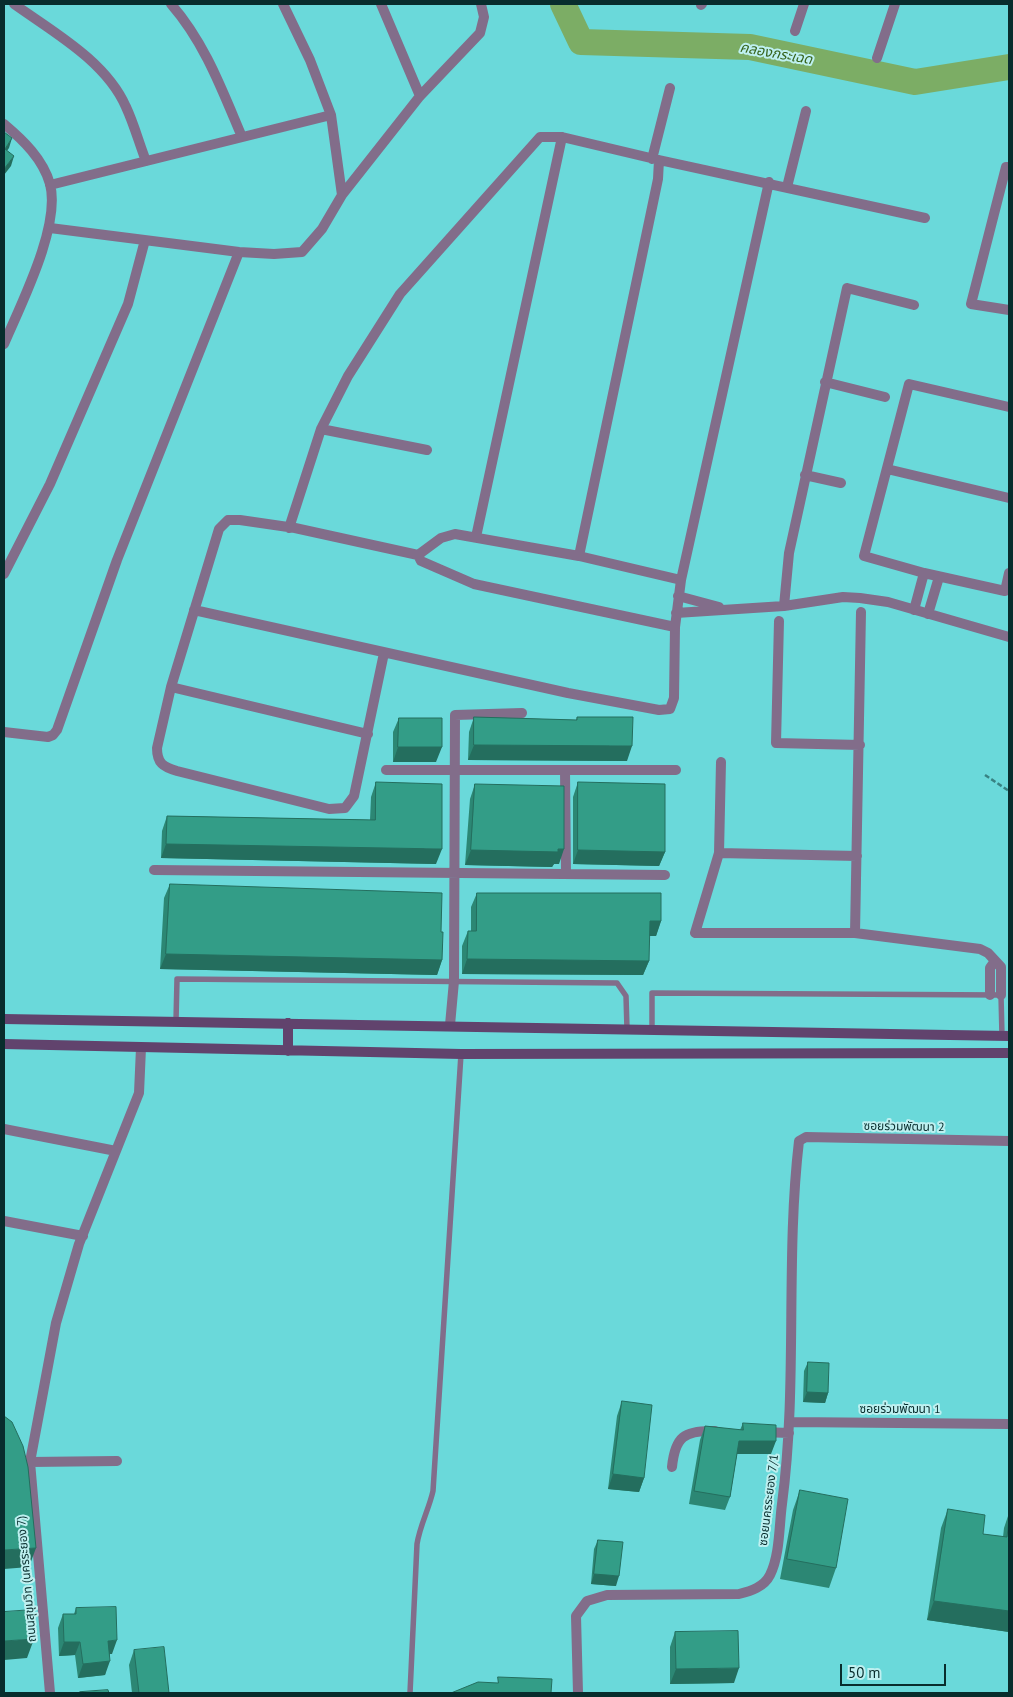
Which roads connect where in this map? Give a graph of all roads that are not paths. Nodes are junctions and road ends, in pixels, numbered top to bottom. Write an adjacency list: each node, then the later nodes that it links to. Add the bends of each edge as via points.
1 (14, 4): 18 (street, via 79,52 116,88)
2 (171, 4): 16 (street, via 203,46)
3 (283, 4): 13 (street, via 310,60)
4 (381, 4): 11 (street)
5 (480, 4): 11 (street, via 484,17 480,32)
6 (804, 4): 8 (street)
7 (895, 4): 9 (street)
8 (795, 31)
9 (876, 58)
10 (670, 88): 17 (street)
11 (420, 96): 23 (street)
12 (806, 111): 22 (street)
13 (331, 116): 16 (street); 23 (street)
14 (4, 124): 21 (street, via 38,158)
15 (562, 137): 17 (street); 34 (street, via 540,138 533,144 400,294 348,376); 41 (street)
16 (242, 138): 18 (street)
17 (655, 160): 20 (street); 43 (street, via 658,179)
18 (146, 161): 21 (street)
19 (1009, 168): 29 (street, via 1006,168 971,304)
20 (769, 182): 22 (street); 48 (street)
21 (50, 185): 25 (street)
22 (787, 187): 24 (street)
23 (342, 195): 27 (street, via 322,229 302,252)
24 (925, 218)
25 (50, 228): 26 (street); 30 (street)
26 (145, 240): 27 (street); 46 (street, via 128,304 50,484)
27 (239, 252): 63 (street, via 117,560 57,730 48,737)
28 (914, 305): 31 (street, via 847,288)
29 (1009, 310)
30 (4, 344)
31 (826, 382): 32 (street); 37 (street)
32 (885, 397)
33 (1009, 407): 36 (street, via 909,384)
34 (321, 429): 35 (street); 40 (street)
35 (427, 450)
36 (887, 469): 39 (street); 44 (street, via 864,556)
37 (806, 475): 38 (street); 50 (street, via 788,553)
38 (840, 483)
39 (1009, 498)
40 (289, 528): 42 (street); 51 (street, via 240,520 224,522)
41 (476, 537): 42 (street, via 454,534 441,538); 43 (street)
42 (418, 555): 58 (street, via 421,561 474,584)
43 (579, 556): 48 (street)
44 (924, 573): 47 (street); 53 (street)
45 (1009, 573): 47 (street, via 1005,591)
46 (4, 574)
47 (939, 577): 56 (street)
48 (681, 580): 49 (street)
49 (678, 596): 52 (street); 55 (street)
50 (784, 606): 52 (street); 53 (street, via 823,599 860,598)
51 (194, 610): 60 (street); 61 (street)
52 (727, 610): 55 (street)
53 (914, 610): 56 (street)
54 (861, 612): 65 (street)
55 (676, 613): 58 (street)
56 (928, 614): 59 (street)
57 (779, 621): 65 (street, via 776,743)
58 (675, 627): 60 (street, via 674,698 670,709 665,710 568,693)
59 (1009, 637)
60 (384, 653): 64 (street)
61 (171, 687): 64 (street); 64 (street, via 157,748 160,764 177,772 328,809 345,808 352,800)
62 (522, 713): 70 (street, via 456,715)
63 (4, 732)
64 (368, 734)
65 (860, 745): 72 (street)
66 (720, 762): 71 (street)
67 (386, 770): 70 (street)
68 (565, 770): 69 (street); 70 (street); 75 (street)
69 (676, 770)
70 (454, 771): 74 (street)
71 (719, 853): 72 (street); 77 (street, via 694,933)
72 (857, 856): 77 (street)
73 (154, 870): 74 (street)
74 (455, 872): 75 (street); 78 (street)
75 (566, 874): 76 (street)
76 (665, 875)
77 (855, 933): 79 (street, via 980,949 995,961 990,968)
78 (454, 981): 81 (lane, via 177,979); 83 (street); 84 (lane, via 617,983 626,996)
79 (995, 995): 85 (lane, via 652,993); 86 (lane)
80 (4, 1018): 81 (street)
81 (176, 1021): 82 (street)
82 (288, 1023): 83 (street); 89 (street)
83 (450, 1025): 84 (street)
84 (628, 1029): 85 (street)
85 (652, 1029): 86 (street)
86 (1005, 1036)
87 (4, 1044): 88 (street)
88 (141, 1048): 89 (street); 95 (street, via 139,1094)
89 (288, 1051): 91 (street)
90 (1009, 1053): 91 (street)
91 (461, 1054): 108 (lane, via 433,1491 417,1544)
92 (4, 1129): 95 (street)
93 (798, 1141): 94 (street, ซอยร่วมพัฒนา 2, via 806,1137); 98 (street, ซอยนครระยอง 7/1, via 793,1189)
94 (1009, 1141)
95 (116, 1151): 97 (street)
96 (4, 1222): 97 (street)
97 (83, 1236): 105 (street, via 56,1324)
98 (790, 1422): 99 (street, ซอยร่วมพัฒนา 1); 102 (street, ซอยนครระยอง 7/1)
99 (1009, 1424)
100 (728, 1431): 106 (street, via 697,1432 680,1439 674,1448)
101 (755, 1432): 102 (street)
102 (789, 1433): 109 (street, ซอยนครระยอง 7/1, via 770,1576 757,1589 739,1594 608,1595 587,1601 576,1616)
103 (22, 1448): 105 (street)
104 (117, 1461): 105 (street)
105 (30, 1462): 107 (street, ถนนสุขุมวิท (นครระยอง 7))
106 (672, 1467)
107 (50, 1693)
108 (410, 1693)
109 (578, 1693)

